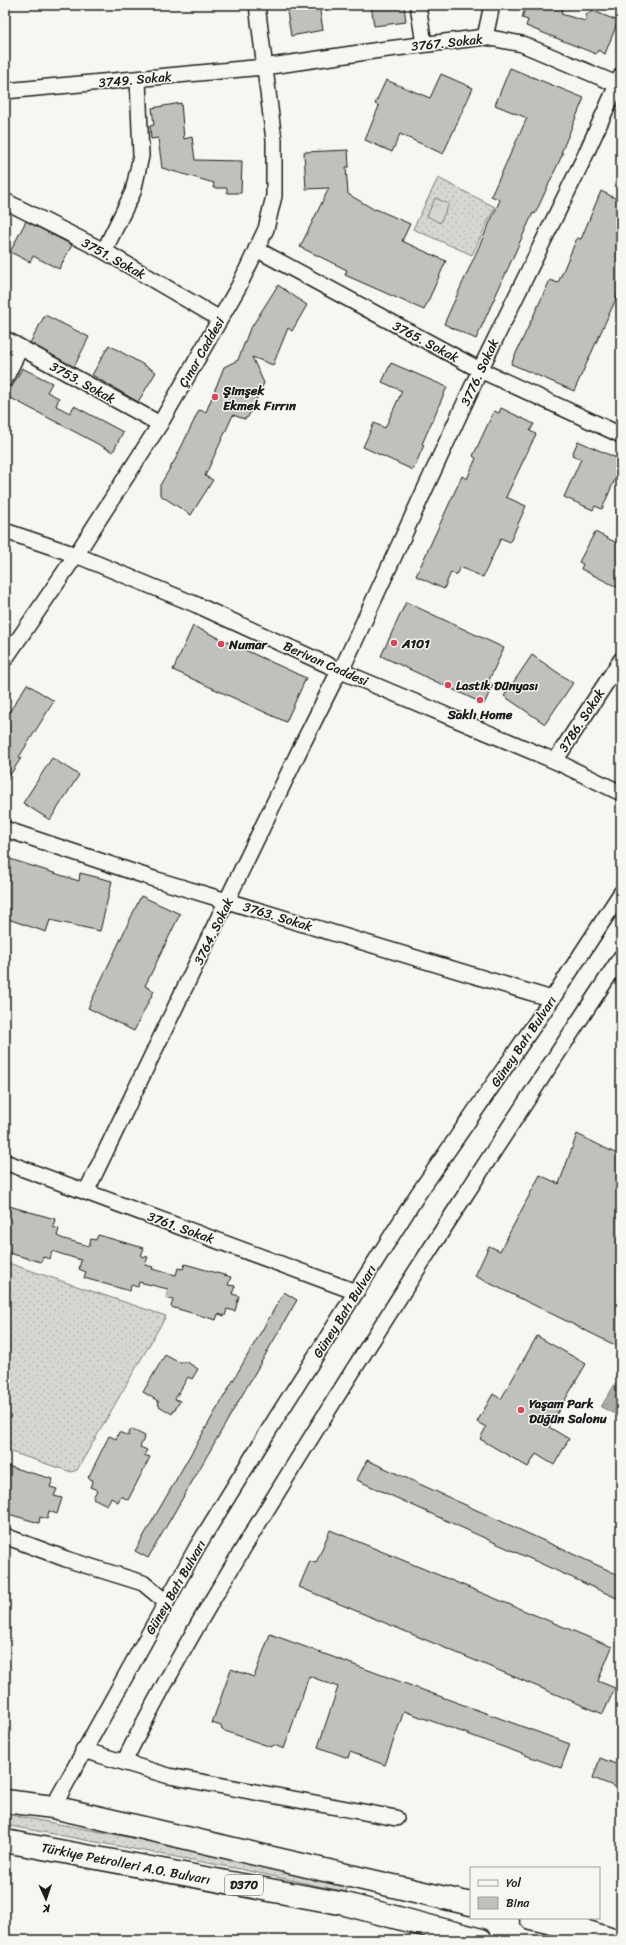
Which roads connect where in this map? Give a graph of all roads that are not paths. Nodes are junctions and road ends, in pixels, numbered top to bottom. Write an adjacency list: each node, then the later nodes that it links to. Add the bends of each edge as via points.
1 (257, 5): 6 (street, Çınar Caddesi)
2 (418, 5): 5 (street)
3 (492, 5): 4 (street)
4 (485, 37): 5 (street, 3767. Sokak); 8 (street, 3767. Sokak, via 522,44)
5 (424, 44): 6 (street, 3767. Sokak)
6 (264, 68): 7 (street, 3749. Sokak); 11 (street, Çınar Caddesi, via 274,140 274,196 266,229)
7 (138, 79): 9 (street, 3749. Sokak); 12 (street, via 141,156 133,192)
8 (620, 82): 16 (street, 3776. Sokak)
9 (5, 91)
10 (5, 201): 12 (street, 3751. Sokak)
11 (256, 250): 13 (street, Çınar Caddesi); 16 (street, 3765. Sokak)
12 (104, 251): 13 (street, 3751. Sokak)
13 (220, 319): 18 (street, Çınar Caddesi)
14 (5, 340): 15 (street, 3753. Sokak)
15 (20, 348): 17 (street); 18 (street, 3753. Sokak)
16 (480, 370): 19 (street, 3765. Sokak); 24 (street, 3776. Sokak)
17 (5, 379)
18 (160, 424): 21 (street, Çınar Caddesi)
19 (621, 435)
20 (5, 531): 21 (street, Berivan Caddesi)
21 (76, 555): 22 (street, Çınar Caddesi); 24 (street, Berivan Caddesi, via 197,605)
22 (5, 660)
23 (621, 660): 25 (street, 3786. Sokak)
24 (341, 670): 25 (street, Berivan Caddesi); 29 (street, 3764. Sokak, via 334,679)
25 (555, 761): 26 (street, Berivan Caddesi)
26 (621, 793)
27 (5, 829): 29 (street, 3763. Sokak)
28 (621, 893): 31 (street, Güney Batı Bulvarı)
29 (227, 901): 31 (street, 3763. Sokak); 33 (street, 3764. Sokak)
30 (621, 957): 38 (street, via 452,1214 198,1621 155,1698)
31 (552, 999): 34 (street, Güney Batı Bulvarı, via 418,1194)
32 (5, 1162): 33 (street, 3761. Sokak)
33 (86, 1192): 34 (street, 3761. Sokak)
34 (356, 1292): 36 (street, Güney Batı Bulvarı, via 217,1514)
35 (5, 1536): 36 (street, via 66,1559 143,1583)
36 (166, 1602): 37 (street, Güney Batı Bulvarı)
37 (86, 1745): 38 (street); 40 (street, Güney Batı Bulvarı)
38 (124, 1762): 41 (street, via 169,1776)
39 (5, 1801): 40 (highway, D370)
40 (53, 1807): 43 (highway, D370)
41 (396, 1818)
42 (5, 1841): 45 (highway, Türkiye Petrolleri A.O. Bulvarı / D370, via 345,1904)
43 (470, 1904)
44 (535, 1919): 46 (highway)
45 (482, 1940)
46 (613, 1940)

